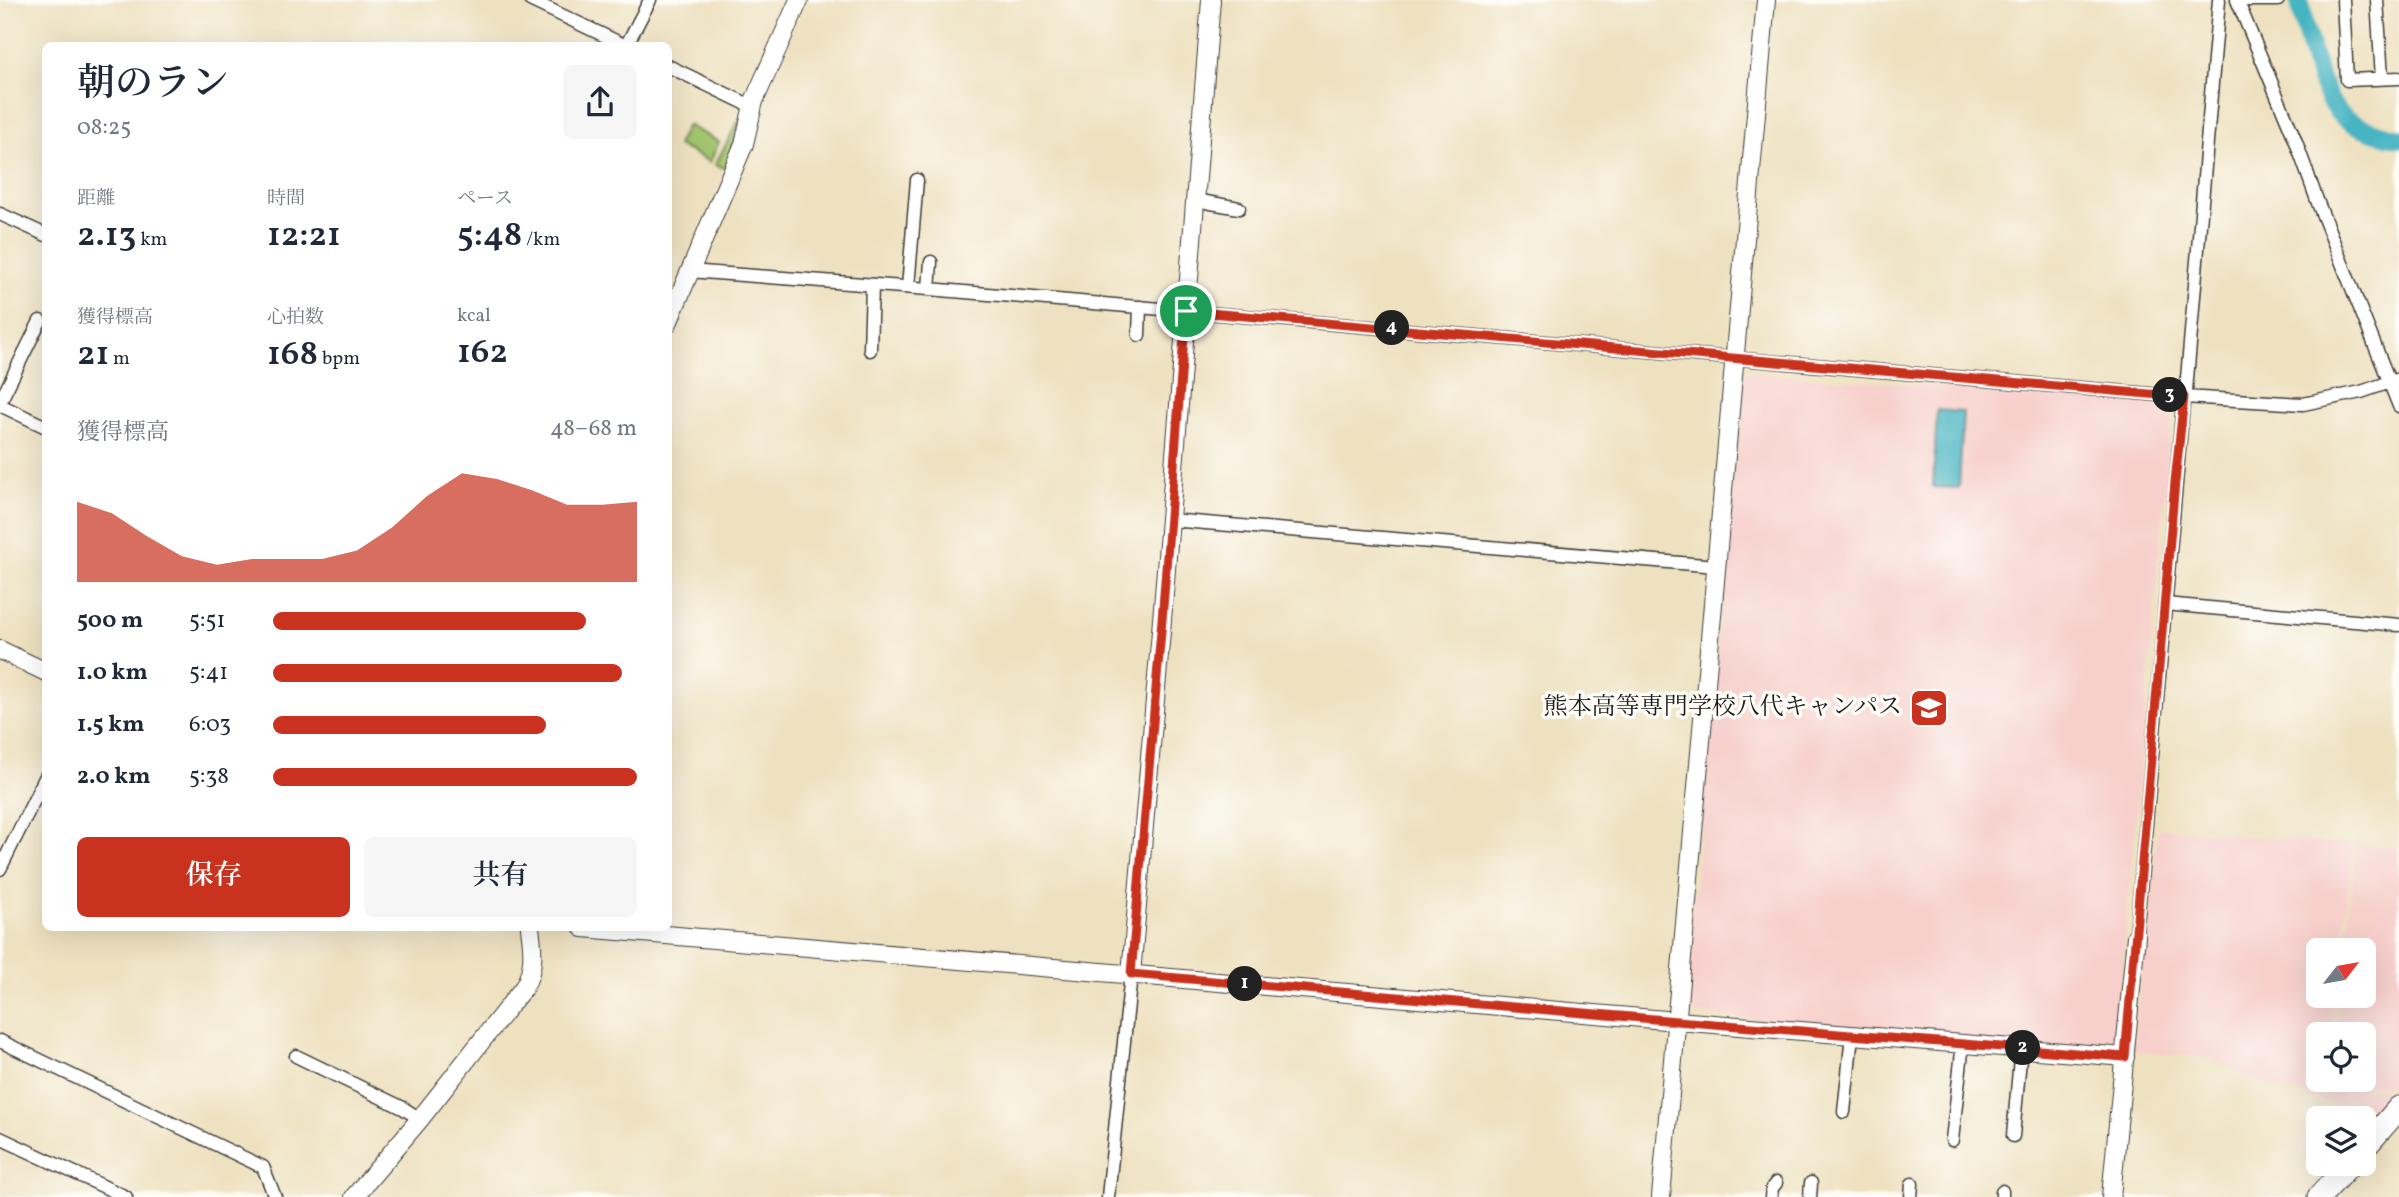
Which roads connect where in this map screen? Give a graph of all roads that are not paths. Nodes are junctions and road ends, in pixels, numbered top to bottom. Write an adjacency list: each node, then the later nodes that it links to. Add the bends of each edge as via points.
1 (530, 0): 13 (street)
2 (650, 0): 14 (street)
3 (799, 0): 18 (street)
4 (1212, 0): 20 (street)
5 (1766, 0): 35 (street)
6 (2213, 0): 12 (street)
7 (2229, 0): 12 (street)
8 (2240, 0): 9 (street); 36 (street, via 2318,203)
9 (2278, 0)
10 (2343, 0): 16 (street, via 2347,80)
11 (2377, 0): 16 (street)
12 (2219, 1): 37 (street)
13 (618, 42)
14 (628, 42)
15 (672, 68): 18 (street)
16 (2382, 78): 17 (street)
17 (2399, 78)
18 (753, 107): 25 (street, via 744,144)
19 (917, 180): 27 (street)
20 (1195, 200): 21 (street); 30 (street)
21 (1239, 208)
22 (0, 214): 23 (street)
23 (42, 233)
24 (931, 262): 28 (street)
25 (689, 271): 26 (street); 31 (street)
26 (872, 286): 27 (street); 34 (street)
27 (908, 287): 28 (street)
28 (929, 289): 29 (street)
29 (1140, 307): 30 (street); 33 (street)
30 (1186, 311): 35 (street); 41 (street)
31 (672, 313)
32 (40, 321): 38 (street)
33 (1139, 335)
34 (870, 351)
35 (1734, 357): 37 (street); 42 (street)
36 (2394, 380): 37 (street, via 2304,404); 39 (street)
37 (2184, 397): 43 (street)
38 (0, 404): 40 (street)
39 (2399, 406)
40 (42, 425)
41 (1170, 520): 42 (street); 52 (street)
42 (1716, 566): 53 (street)
43 (2165, 604): 44 (street); 51 (street)
44 (2399, 625)
45 (0, 650): 46 (street)
46 (42, 670)
47 (42, 784): 48 (street)
48 (0, 869)
49 (530, 931): 62 (street, via 534,954 524,987)
50 (619, 931): 52 (street)
51 (2136, 936): 59 (street)
52 (1131, 974): 53 (street); 73 (street)
53 (1677, 1021): 54 (street); 74 (street)
54 (1852, 1035): 56 (street); 61 (street)
55 (0, 1041): 71 (street, via 263,1167)
56 (1963, 1043): 57 (street); 66 (street)
57 (2021, 1048): 59 (street); 64 (street)
58 (296, 1056): 62 (street)
59 (2125, 1057): 77 (street)
60 (2399, 1108): 63 (highway)
61 (1844, 1112)
62 (420, 1119): 72 (street)
63 (2376, 1134)
64 (2013, 1136)
65 (0, 1138): 70 (street)
66 (1952, 1139)
67 (2339, 1176): 78 (highway)
68 (1811, 1182): 76 (street)
69 (1776, 1183): 75 (street)
70 (126, 1197)
71 (275, 1197)
72 (354, 1197)
73 (1108, 1197)
74 (1661, 1197)
75 (1771, 1197)
76 (1810, 1197)
77 (2111, 1197)
78 (2319, 1197)

